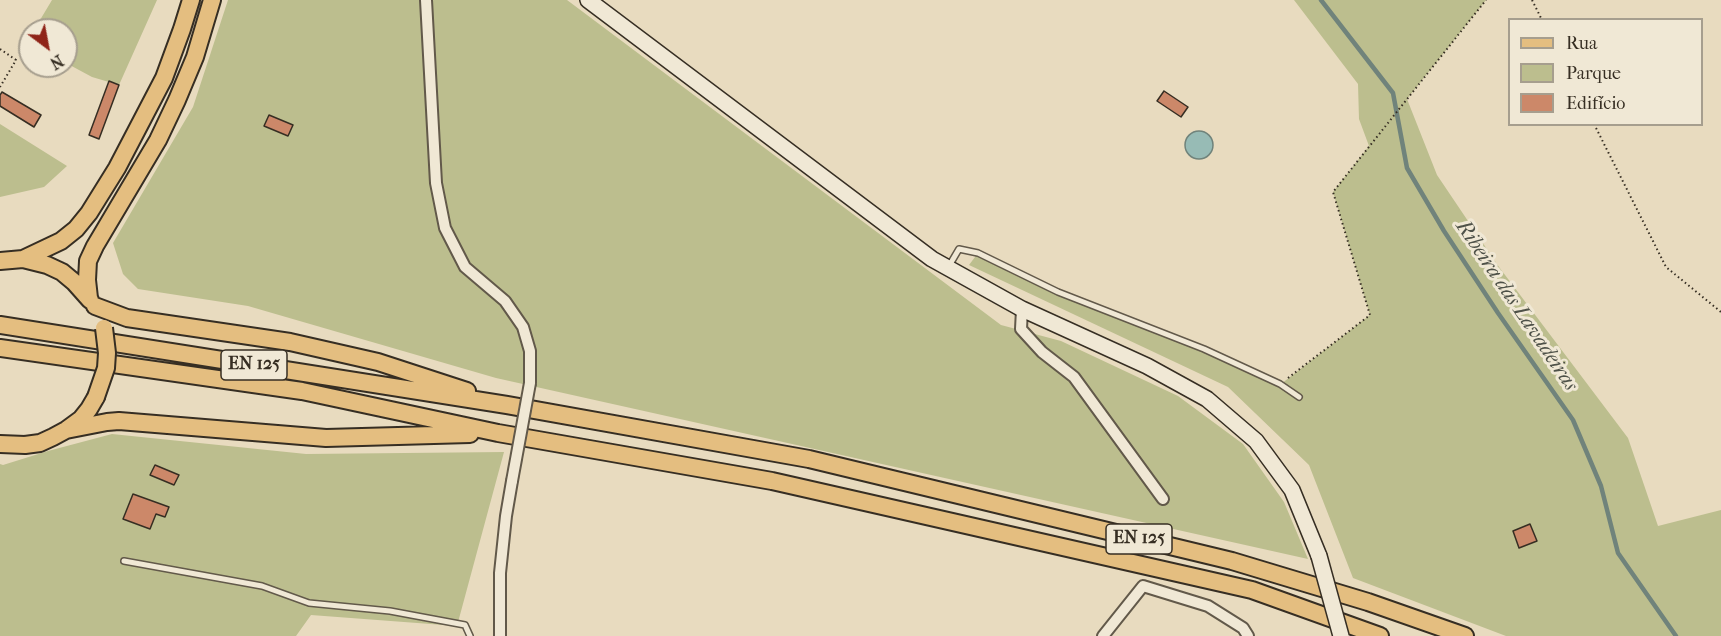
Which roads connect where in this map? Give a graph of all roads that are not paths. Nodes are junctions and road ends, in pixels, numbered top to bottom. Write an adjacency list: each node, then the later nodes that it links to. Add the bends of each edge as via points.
1 (191, 0): 5 (main road, via 164,78 89,213 61,241)
2 (212, 0): 8 (main road, via 195,57 158,141 88,261)
3 (426, 0): 20 (street, bridge, via 436,183 445,228 465,267 505,301 523,327 530,351 530,383 506,516 500,573)
4 (588, 0): 7 (street)
5 (23, 259): 6 (main road); 8 (main road, via 62,272)
6 (0, 261)
7 (948, 268): 9 (street); 12 (lane, via 958,249 978,253 1058,292 1204,349 1280,384)
8 (92, 302): 13 (main road, via 127,318 290,342 378,362); 14 (main road, bridge, via 104,327 106,368 89,409)
9 (1022, 309): 17 (street, via 1021,329 1074,377); 23 (street, bridge, via 1147,366 1207,399 1256,441 1292,490 1319,556)
10 (0, 325): 13 (main road, EN 125)
11 (0, 348): 15 (main road, EN 125, via 302,391)
12 (1299, 397)
13 (507, 405): 25 (main road, EN 125, via 809,459 1220,558)
14 (66, 430): 15 (main road, via 119,421 326,438); 16 (main road, via 40,442)
15 (498, 433): 24 (main road, EN 125, via 772,481 1241,587)
16 (0, 444)
17 (1163, 499)
18 (124, 561): 19 (lane, via 262,586 309,603 390,611 465,625)
19 (470, 636)
20 (500, 636)
21 (1103, 636): 22 (street, via 1143,586 1208,606 1243,628)
22 (1248, 636)
23 (1341, 636)
24 (1380, 636)
25 (1465, 636)

